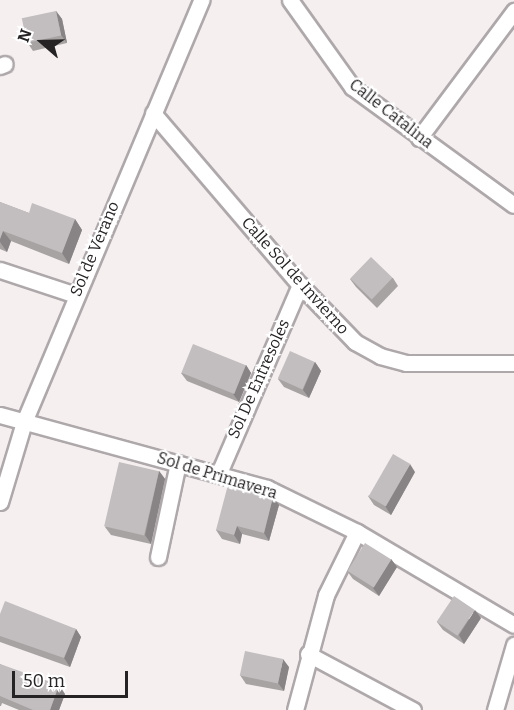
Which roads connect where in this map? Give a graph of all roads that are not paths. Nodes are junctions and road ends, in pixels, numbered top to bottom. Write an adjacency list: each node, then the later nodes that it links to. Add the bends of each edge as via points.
1 (201, 0): 6 (street, Sol de Verano)
2 (290, 0): 7 (street, Calle Catalina, via 352,87)
3 (514, 11): 4 (street)
4 (500, 30): 5 (street); 7 (street)
5 (514, 37)
6 (153, 113): 10 (street, Calle Sol de Invierno); 11 (street, Sol de Verano)
7 (419, 138): 8 (street, Calle Catalina)
8 (514, 205)
9 (0, 270): 11 (street)
10 (300, 285): 12 (street, Calle Sol de Invierno, via 355,342 380,356 406,363); 16 (street, Sol De Entresoles)
11 (76, 295): 14 (street, Sol de Verano)
12 (514, 363)
13 (0, 415): 14 (street, Sol de Primavera)
14 (24, 422): 15 (street, Sol de Primavera); 17 (street, Sol de Verano)
15 (178, 463): 16 (street, Sol de Primavera); 19 (street)
16 (219, 473): 18 (street, Sol de Primavera, via 267,488)
17 (0, 502)
18 (357, 532): 20 (street, Sol de Primavera); 22 (street, via 326,595)
19 (158, 557)
20 (514, 625)
21 (514, 645): 25 (street)
22 (308, 654): 23 (street); 24 (street)
23 (295, 710)
24 (413, 710)
25 (495, 710)

